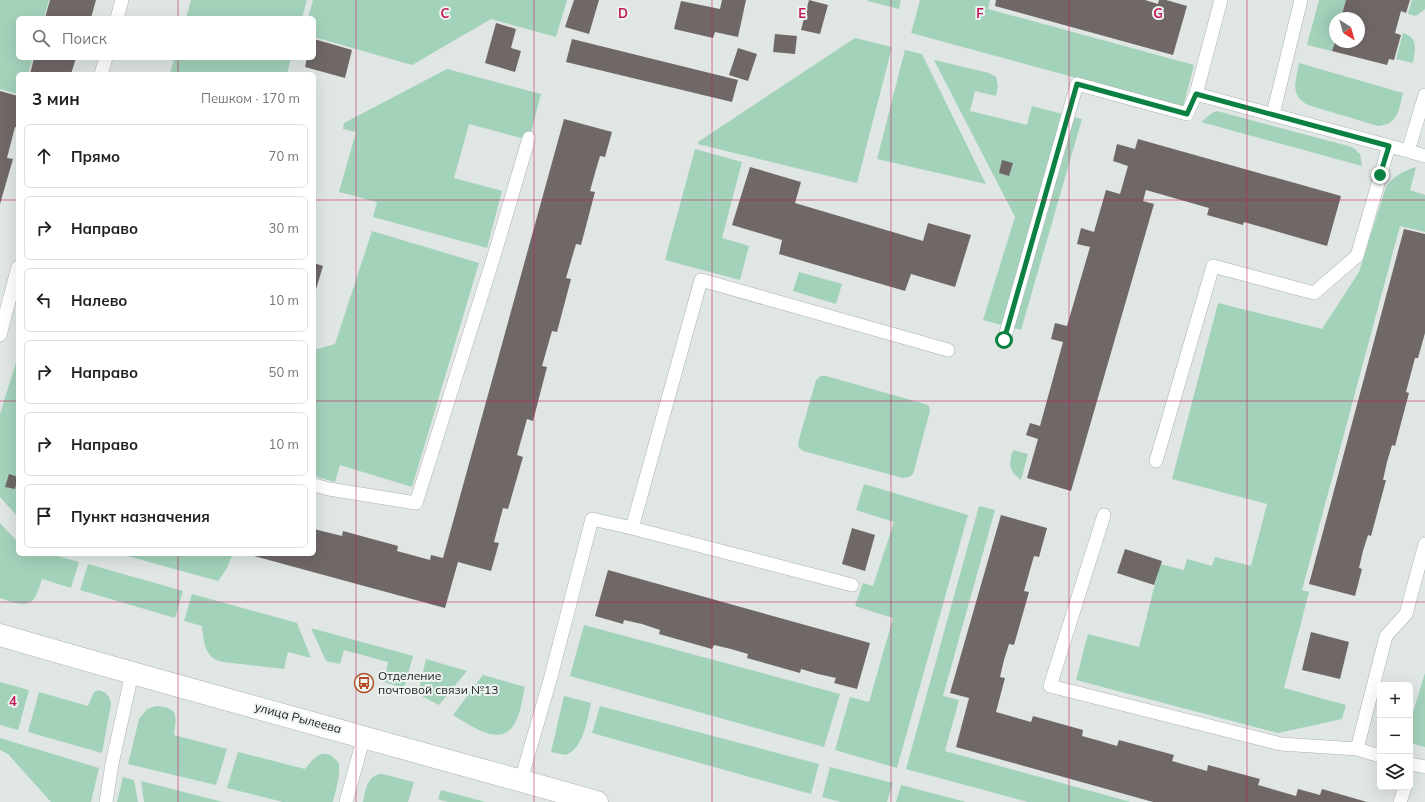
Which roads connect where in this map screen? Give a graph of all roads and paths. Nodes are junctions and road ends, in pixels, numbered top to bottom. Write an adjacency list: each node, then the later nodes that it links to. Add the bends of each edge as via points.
1 (122, 0): 4 (lane)
2 (1221, 0): 7 (lane)
3 (1301, 0): 9 (lane)
4 (118, 16)
5 (105, 60): 6 (lane)
6 (102, 72)
7 (1196, 94): 9 (lane); 16 (lane, via 1187,114 1077,84)
8 (1425, 94): 12 (lane)
9 (1273, 114): 11 (lane)
10 (529, 138): 19 (lane, via 416,503)
11 (1389, 146): 12 (lane); 18 (lane, via 1357,256 1314,293 1213,266)
12 (1408, 151): 13 (lane)
13 (1425, 156)
14 (16, 275): 15 (lane)
15 (0, 335)
16 (1004, 340)
17 (948, 350): 21 (lane, via 701,280)
18 (1156, 461)
19 (316, 485)
20 (1104, 515): 27 (lane, via 1050,686 1281,744)
21 (632, 528): 23 (lane); 31 (lane, via 592,519)
22 (1425, 544): 27 (lane, via 1406,614 1386,636)
23 (852, 585)
24 (0, 635): 25 (main road, улица Рылеева)
25 (132, 674): 26 (main road, улица Рылеева); 33 (lane)
26 (364, 736): 31 (main road, улица Рылеева); 34 (lane)
27 (1357, 749): 28 (lane)
28 (1377, 755)
29 (1413, 766): 30 (lane)
30 (1425, 767)
31 (521, 780): 35 (main road, улица Рылеева)
32 (1404, 790): 36 (lane)
33 (106, 802)
34 (346, 802)
35 (597, 802)
36 (1400, 802)

